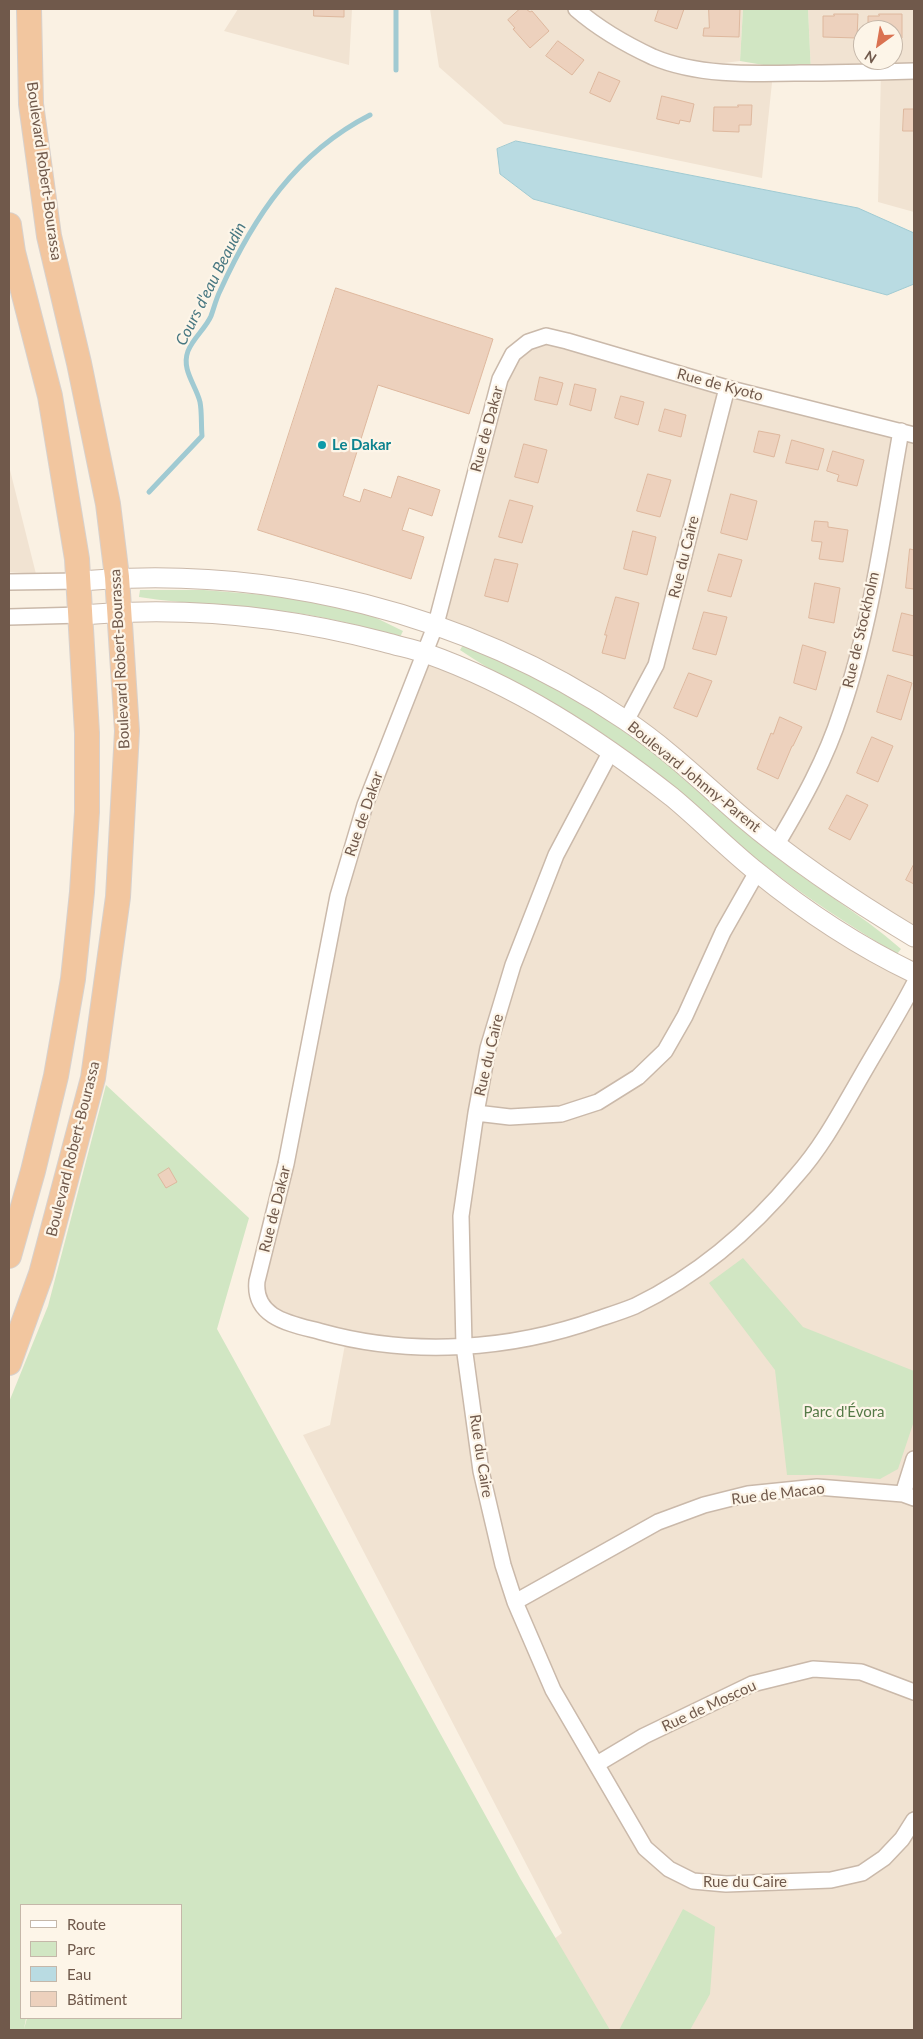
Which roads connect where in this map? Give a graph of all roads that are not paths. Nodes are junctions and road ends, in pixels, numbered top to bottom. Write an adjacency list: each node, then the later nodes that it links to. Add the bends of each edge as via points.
1 (29, 9): 8 (highway, Boulevard Robert-Bourassa, via 32,104 49,236 100,460)
2 (576, 9): 3 (street, via 597,27 654,57 689,67 773,74)
3 (914, 71)
4 (9, 225): 9 (highway, via 50,396)
5 (528, 342): 6 (street, Rue de Kyoto, via 546,336); 14 (street, Rue de Dakar, via 513,354 500,379)
6 (728, 388): 7 (street, Rue de Kyoto); 16 (street, Rue du Caire, via 656,665)
7 (908, 433): 18 (street, Rue de Stockholm, via 859,654 841,714 800,806)
8 (117, 577): 9 (street, Boulevard Johnny-Parent); 11 (highway, Boulevard Robert-Bourassa); 14 (street, Boulevard Johnny-Parent, via 212,580 323,594)
9 (80, 581): 10 (street); 12 (highway)
10 (9, 582)
11 (118, 612): 12 (street, Boulevard Johnny-Parent); 15 (street, Boulevard Johnny-Parent, via 240,616 303,624); 26 (highway, Boulevard Robert-Bourassa, via 127,732 118,897 93,1078 41,1274)
12 (81, 615): 13 (street); 24 (highway, via 87,812 76,950 56,1076 34,1171)
13 (9, 617)
14 (436, 624): 15 (street, Rue de Dakar); 16 (street, Boulevard Johnny-Parent, via 506,653 568,684)
15 (425, 653): 17 (street, Boulevard Johnny-Parent, via 537,704); 25 (street, Rue de Dakar, via 365,805 338,896 286,1164 256,1293 260,1304 282,1322 346,1339 400,1347)
16 (626, 721): 18 (street, Boulevard Johnny-Parent, via 681,762)
17 (611, 751): 19 (street, Boulevard Johnny-Parent, via 673,799); 23 (street, Rue du Caire, via 556,855 513,965 488,1048)
18 (776, 844): 20 (street, Boulevard Johnny-Parent, via 818,876)
19 (757, 872): 21 (street, Boulevard Johnny-Parent, via 848,936); 23 (street, via 723,932 685,1016 665,1051 638,1077 598,1102 561,1114 510,1117)
20 (914, 937)
21 (914, 973)
22 (914, 984): 25 (street, via 824,1140 797,1176 725,1249 634,1306 578,1326 521,1340)
23 (476, 1113): 25 (street, Rue du Caire, via 461,1216)
24 (9, 1256)
25 (464, 1346): 29 (street, Rue du Caire, via 481,1471)
26 (9, 1363)
27 (914, 1459): 28 (street)
28 (908, 1496): 29 (street, Rue de Macao, via 817,1487 748,1494 704,1505 658,1522)
29 (515, 1602): 31 (street, Rue du Caire, via 553,1690)
30 (914, 1692): 31 (street, Rue de Moscou, via 862,1672 813,1669 752,1684 644,1736)
31 (597, 1764): 32 (street, Rue du Caire, via 645,1848 669,1869 693,1881 726,1884 831,1880 862,1872 884,1858)
32 (914, 1820)

